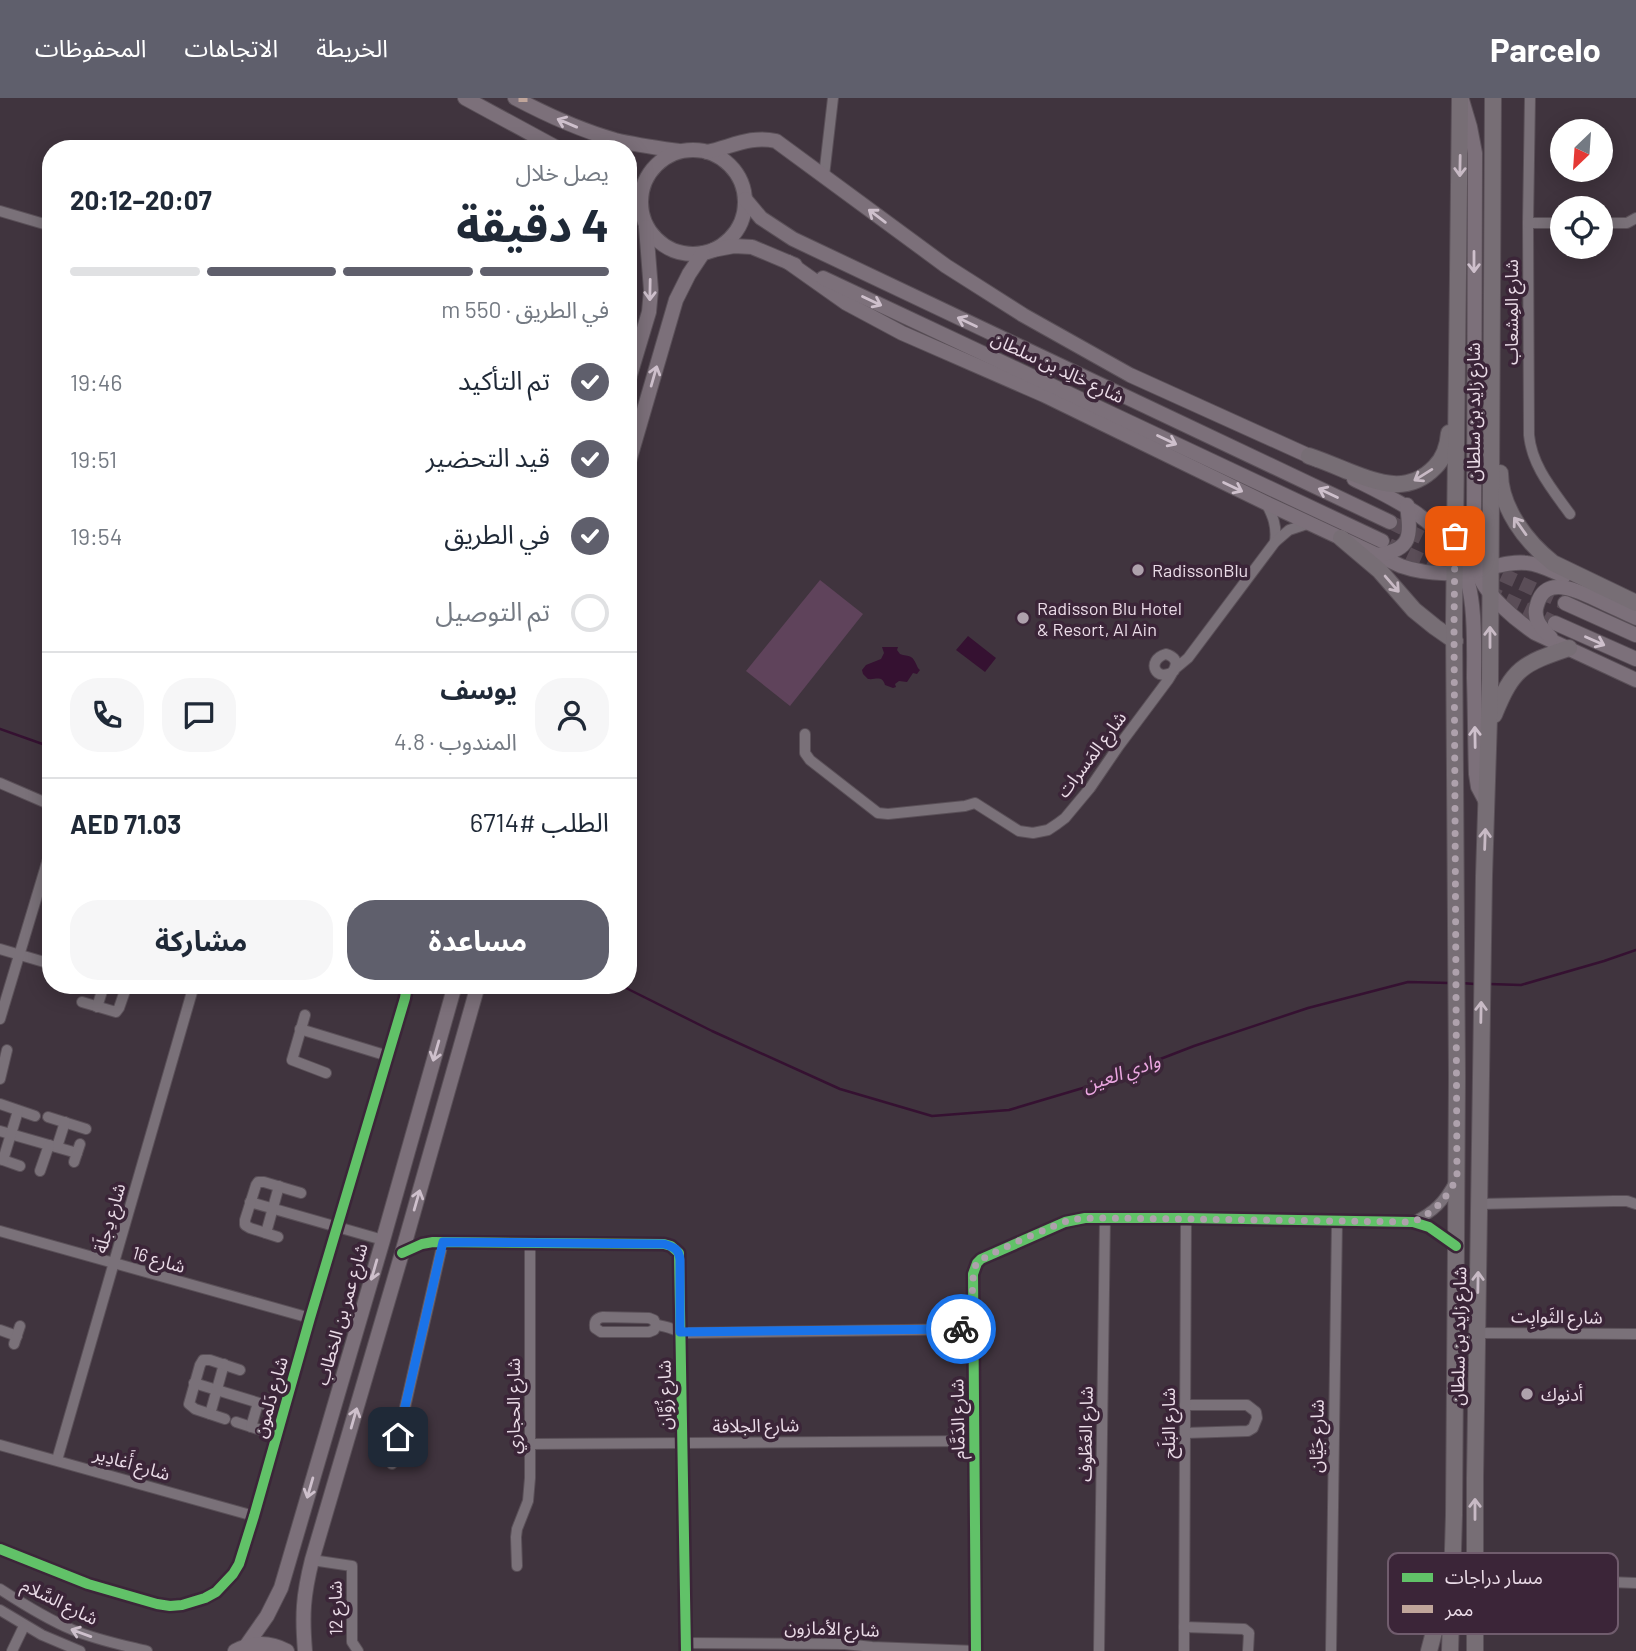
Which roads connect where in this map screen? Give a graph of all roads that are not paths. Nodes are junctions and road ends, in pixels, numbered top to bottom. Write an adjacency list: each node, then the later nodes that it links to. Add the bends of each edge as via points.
1 (465, 98): 7 (main road)
2 (834, 98): 12 (street)
3 (1461, 98): 24 (highway, شارع زايد بن سلطان, one-way to 24); 39 (main road, one-way to 39, via 1475,153)
4 (1493, 98): 25 (highway, شارع زايد بن سلطان)
5 (1530, 98): 18 (street, شارع المِشعاب)
6 (520, 99): 8 (main road, one-way to 6, via 584,131)
7 (542, 140)
8 (615, 140)
9 (637, 144): 10 (main road, one-way to 9)
10 (680, 151): 11 (main road); 16 (main road, via 654,167 645,181)
11 (707, 152): 12 (main road, via 763,138 776,141); 13 (main road, via 729,165)
12 (824, 176): 28 (main road, one-way to 12, via 1130,375 1039,324 946,266)
13 (745, 199): 22 (main road, via 733,235); 32 (main road, شارع خالِد بن سلطان, one-way to 13, via 793,239 761,218)
14 (637, 209): 16 (main road)
15 (0, 212): 21 (street)
16 (643, 217): 22 (main road, via 663,244 689,254); 26 (main road, one-way to 26, via 652,290)
17 (1636, 218): 20 (street)
18 (1528, 223): 19 (street); 31 (street, شارع المِشعاب, via 1530,443 1538,468)
19 (1550, 223)
20 (1613, 223)
21 (42, 224)
22 (708, 251): 23 (main road, شارع خالِد بن سلطان, via 752,247); 27 (main road, one-way to 22, via 676,299)
23 (788, 262): 29 (main road, one-way to 29, via 846,303 902,333 1085,414); 35 (main road, شارع خالِد بن سلطان, one-way to 35)
24 (1459, 271): 28 (highway, one-way to 28, via 1449,318 1449,438 1440,461 1419,480 1395,485 1363,478); 37 (highway, شارع زايد بن سلطان)
25 (1493, 281): 39 (highway, شارع زايد بن سلطان); 42 (highway, one-way to 25, via 1553,563 1518,525 1504,499 1500,478 1500,321)
26 (637, 352)
27 (637, 434)
28 (1309, 456): 30 (main road)
29 (1266, 503): 33 (main road); 36 (street, via 1276,523)
30 (1407, 505): 37 (main road); 38 (main road, via 1409,537 1404,546)
31 (1570, 514)
32 (1390, 522)
33 (1310, 523): 34 (main road); 36 (street, شارع المَسرات, via 1289,530)
34 (1341, 538): 38 (main road); 47 (highway, one-way to 47, via 1380,571 1415,610)
35 (1382, 541)
36 (1275, 542): 50 (street, شارع المَسرات, via 1188,658)
37 (1455, 551): 39 (highway, شارع زايد بن سلطان)
38 (1376, 555): 39 (main road, via 1415,571)
39 (1472, 570): 40 (highway, شارع زايد بن سلطان); 43 (main road, via 1535,564); 47 (highway, شارع زايد بن سلطان); 58 (main road, one-way to 39, via 1476,774)
40 (1490, 595): 48 (main road, via 1535,633); 54 (highway, شارع زايد بن سلطان, one-way to 40)
41 (1565, 603): 46 (main road)
42 (1636, 603)
43 (1636, 611)
44 (1636, 618): 48 (main road, via 1577,590 1550,589 1535,610 1539,623)
45 (1555, 623): 49 (main road, one-way to 49)
46 (1636, 635)
47 (1455, 641): 90 (highway, شارع زايد بن سلطان)
48 (1562, 645): 52 (main road); 54 (highway, via 1520,670 1504,690)
49 (1636, 659)
50 (1174, 666): 51 (street, via 1168,676); 51 (street, via 1166,654 1158,656); 53 (street, شارع المَسرات)
51 (1155, 669): 53 (street)
52 (1636, 680)
53 (1156, 695): 55 (street, شارع المَسرات, via 1065,818 1048,830 1033,833 1019,831 975,803 878,813 810,760 805,753)
54 (1489, 727): 58 (highway, شارع زايد بن سلطان)
55 (805, 734)
56 (0, 782): 57 (street)
57 (42, 801)
58 (1486, 802): 94 (highway, شارع زايد بن سلطان, one-way to 58)
59 (42, 879): 61 (street)
60 (0, 950): 61 (street)
61 (19, 955): 62 (street); 72 (street)
62 (42, 961)
63 (101, 994): 70 (street)
64 (123, 994): 70 (street, via 118,1011)
65 (191, 994): 111 (street, شارع دِجلَة)
66 (406, 994): 75 (street, شارع دَلمون)
67 (452, 994): 106 (main road, شارع عمر بن الخطاب, one-way to 106)
68 (475, 994): 101 (main road, one-way to 68)
69 (82, 1002): 70 (street)
70 (97, 1007)
71 (305, 1015): 73 (street)
72 (0, 1019)
73 (300, 1029): 75 (street); 76 (street, via 292,1060)
74 (7, 1051): 77 (street)
75 (388, 1056): 102 (street, شارع دَلمون)
76 (326, 1073)
77 (0, 1079)
78 (0, 1104): 79 (street)
79 (19, 1111): 80 (street); 84 (street)
80 (35, 1116)
81 (48, 1117): 82 (street)
82 (65, 1122): 83 (street); 85 (street)
83 (86, 1129)
84 (6, 1132): 85 (street); 87 (street)
85 (52, 1146): 86 (street); 89 (street)
86 (77, 1153)
87 (2, 1160): 88 (street)
88 (20, 1166)
89 (40, 1171)
90 (1457, 1178): 100 (street, via 1433,1212); 109 (highway, شارع زايد بن سلطان)
91 (279, 1186): 92 (street); 93 (street, via 258,1182); 96 (street)
92 (301, 1193)
93 (250, 1202): 96 (street); 104 (street, via 244,1225)
94 (1479, 1204): 95 (street, via 1614,1200); 117 (highway, شارع زايد بن سلطان, one-way to 94)
95 (1636, 1204)
96 (273, 1209): 102 (street); 104 (street)
97 (1105, 1218): 98 (street, شارع الدَمَّام); 114 (street, شارع الدَمَّام, via 1065,1222 981,1259 973,1274); 160 (street, شارع العَطُوف)
98 (1186, 1218): 99 (street, شارع الدَمَّام); 125 (street, شارع البَلَح)
99 (1336, 1220): 100 (street, شارع الدَمَّام); 163 (street, شارع جَيَّان)
100 (1413, 1222): 109 (street, شارع الدَمَّام)
101 (410, 1225): 107 (street); 110 (main road)
102 (338, 1227): 106 (street); 112 (street, شارع دَلمون)
103 (0, 1231): 111 (street, شارع 16)
104 (266, 1233): 105 (street)
105 (278, 1237)
106 (383, 1240): 152 (main road, شارع عمر بن الخطاب, one-way to 152, via 281,1588 267,1616)
107 (438, 1242): 108 (street, شارع زُوَّان); 110 (street, شارع زُوَّان); 137 (street)
108 (530, 1243): 116 (street, شارع زُوَّان, via 664,1244 676,1249); 134 (street, شارع الحجاري)
109 (1456, 1246): 140 (highway, شارع زايد بن سلطان)
110 (402, 1253): 142 (main road, one-way to 110)
111 (114, 1264): 112 (street, شارع 16); 136 (street, شارع دِجلَة)
112 (310, 1318): 126 (street, شارع دَلمون)
113 (656, 1325): 113 (street, via 649,1318 603,1317 594,1325 601,1332 649,1332); 116 (street)
114 (973, 1329): 116 (street); 131 (street, شارع الدَمَّام)
115 (0, 1330): 119 (street)
116 (680, 1332): 135 (street, شارع زُوَّان)
117 (1477, 1333): 118 (street, شارع الثَوابِت); 141 (highway, شارع زايد بن سلطان, one-way to 117)
118 (1636, 1334)
119 (17, 1335)
120 (224, 1364): 121 (street, شارع دَلمون); 122 (street, via 203,1360); 123 (street)
121 (240, 1370)
122 (194, 1383): 123 (street, شارع دَلمون); 127 (street, via 190,1406)
123 (216, 1390): 124 (street, شارع دَلمون); 127 (street)
124 (258, 1403): 126 (street, شارع دَلمون); 128 (street, شارع دَلمون)
125 (1185, 1405): 130 (street, شارع البَلَح); 130 (street, via 1247,1405 1257,1418 1248,1431)
126 (285, 1411): 138 (street, شارع دَلمون)
127 (209, 1414): 128 (street, شارع دَلمون)
128 (251, 1427): 129 (street, شارع دَلمون)
129 (267, 1432)
130 (1185, 1433): 149 (street, شارع البَلَح)
131 (975, 1441): 132 (street, شارع الدَمَّام); 159 (street, شارع الدَمَّام)
132 (813, 1442): 135 (street, شارع الجلافة)
133 (0, 1444): 136 (street, شارع أَغادِير)
134 (530, 1444): 135 (street, شارع الجلافة); 143 (street, شارع الحجاري, via 529,1491 516,1537)
135 (683, 1444): 151 (street, شارع زُوَّان)
136 (57, 1460): 138 (street, شارع أَغادِير)
137 (392, 1464)
138 (254, 1517): 139 (street, شارع دَلمون, via 239,1564 225,1584 205,1598 182,1605 157,1604 88,1584)
139 (0, 1549)
140 (1452, 1553)
141 (1475, 1553)
142 (312, 1560): 153 (street, شارع 12, via 352,1566 352,1642); 158 (main road, via 303,1599)
143 (517, 1566)
144 (1618, 1582): 145 (street)
145 (1636, 1583)
146 (0, 1589): 156 (street, شارع السَّلام, one-way to 146, via 72,1630)
147 (0, 1610): 148 (street, شارع السَّلام)
148 (24, 1626): 154 (street); 155 (street, شارع السَّلام)
149 (1184, 1627): 161 (street, شارع البَلَح); 162 (street, via 1244,1629 1249,1633)
150 (1434, 1634): 164 (highway)
151 (686, 1647): 159 (street, شارع الأمازون, via 845,1644)
152 (240, 1648): 157 (main road, via 262,1644)
153 (357, 1650)
154 (12, 1651)
155 (80, 1651)
156 (147, 1651)
157 (287, 1651)
158 (305, 1651)
159 (976, 1651)
160 (1100, 1651)
161 (1184, 1651)
162 (1248, 1651)
163 (1331, 1651)
164 (1429, 1651)

